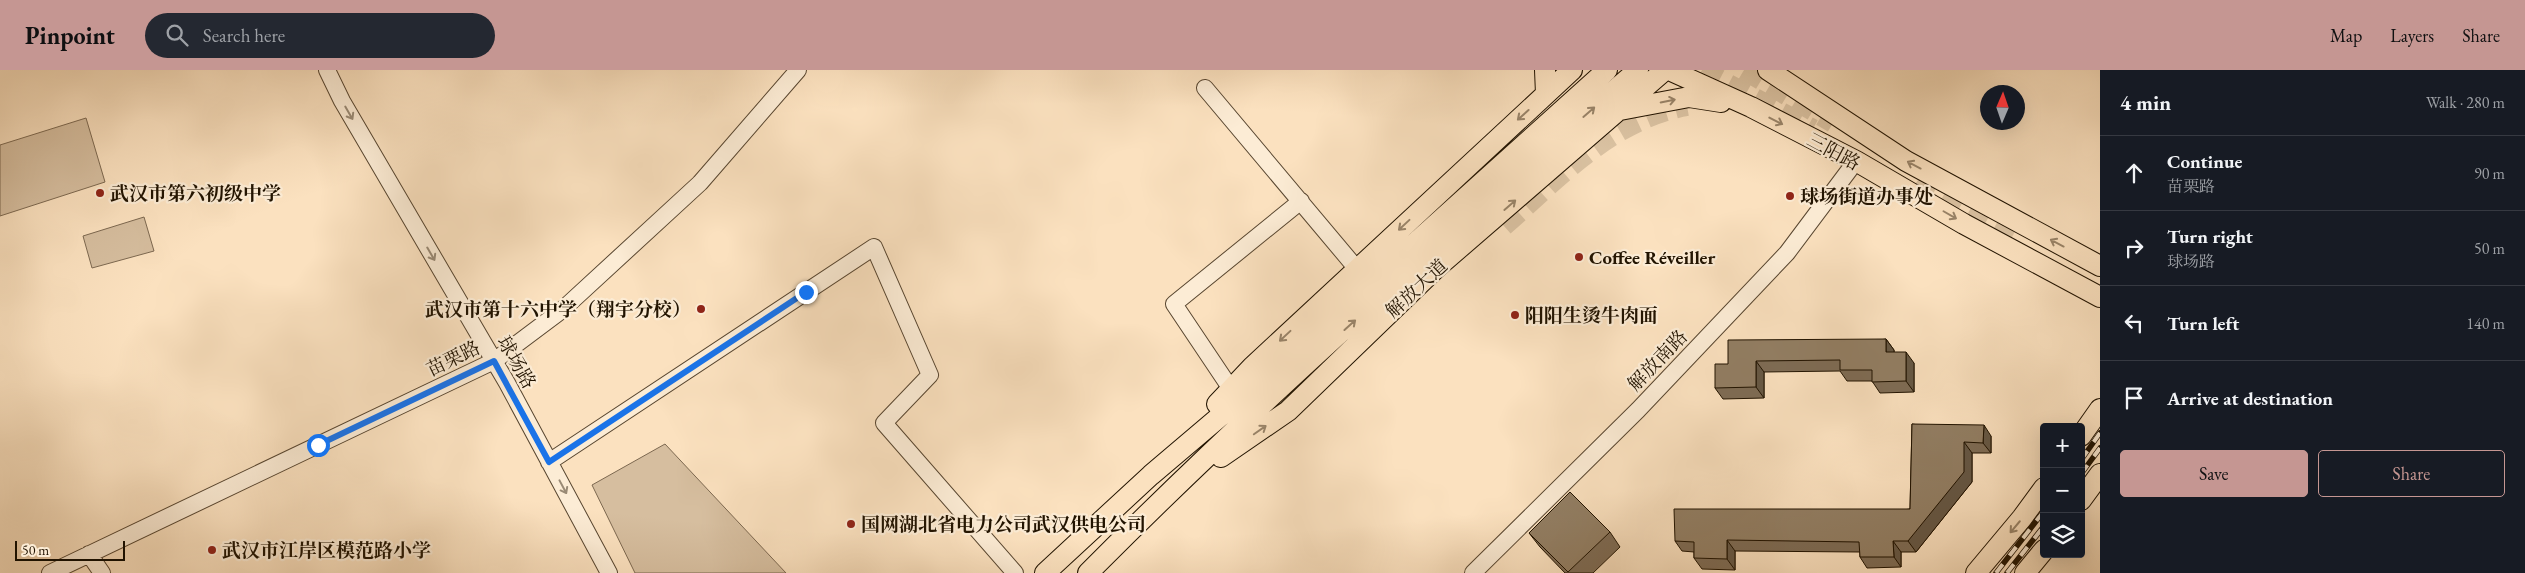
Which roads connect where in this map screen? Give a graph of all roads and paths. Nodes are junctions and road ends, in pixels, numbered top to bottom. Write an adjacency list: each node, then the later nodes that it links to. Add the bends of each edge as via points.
1 (327, 70): 20 (street, 球场路, one-way to 20)
2 (798, 70): 20 (street, 苗栗路, via 700,183 562,310)
3 (1545, 70): 10 (main road)
4 (1572, 70): 10 (main road, 解放大道)
5 (1607, 70): 21 (main road, 解放大道)
6 (1638, 70): 21 (main road, 解放大道, one-way to 6)
7 (1667, 70): 11 (main road, 三阳路); 12 (main road, 解放大道)
8 (1770, 71): 16 (main road, 三阳路, one-way to 8, via 1906,161)
9 (1205, 88): 14 (street)
10 (1546, 94): 17 (main road, 解放大道, one-way to 17)
11 (1751, 108): 12 (main road, one-way to 11, via 1689,97); 13 (main road, 三阳路, one-way to 13)
12 (1620, 110): 18 (main road, 解放大道, one-way to 12)
13 (1856, 162): 19 (main road, 三阳路, one-way to 19); 39 (street, 解放南路, via 1786,253 1638,410)
14 (1300, 202): 17 (street); 22 (street, via 1174,304)
15 (1504, 226): 18 (main road, via 1472,250)
16 (2100, 266)
17 (1357, 269): 22 (main road, 解放大道, one-way to 22)
18 (1434, 270): 30 (main road, 解放大道, one-way to 18, via 1288,411)
19 (2100, 297)
20 (494, 361): 25 (street, 球场路); 31 (street, 苗栗路)
21 (1269, 386): 27 (main road, 解放大道); 30 (main road, 解放大道)
22 (1230, 390): 27 (main road, 解放大道)
23 (2100, 409): 24 (main road)
24 (2085, 430)
25 (549, 462): 35 (street, 球场路, one-way to 35); 36 (street, via 874,247 930,375 884,423)
26 (2100, 474): 29 (main road)
27 (1151, 475): 37 (main road, 解放大道)
28 (2040, 493): 40 (main road, one-way to 40)
29 (2085, 495)
30 (1162, 498): 38 (main road, 解放大道)
31 (89, 554): 33 (street, 苗栗路); 34 (street)
32 (2040, 555): 41 (main road)
33 (50, 573)
34 (102, 573)
35 (609, 573)
36 (1015, 573)
37 (1045, 573)
38 (1088, 573)
39 (1473, 573)
40 (1976, 573)
41 (2025, 573)

